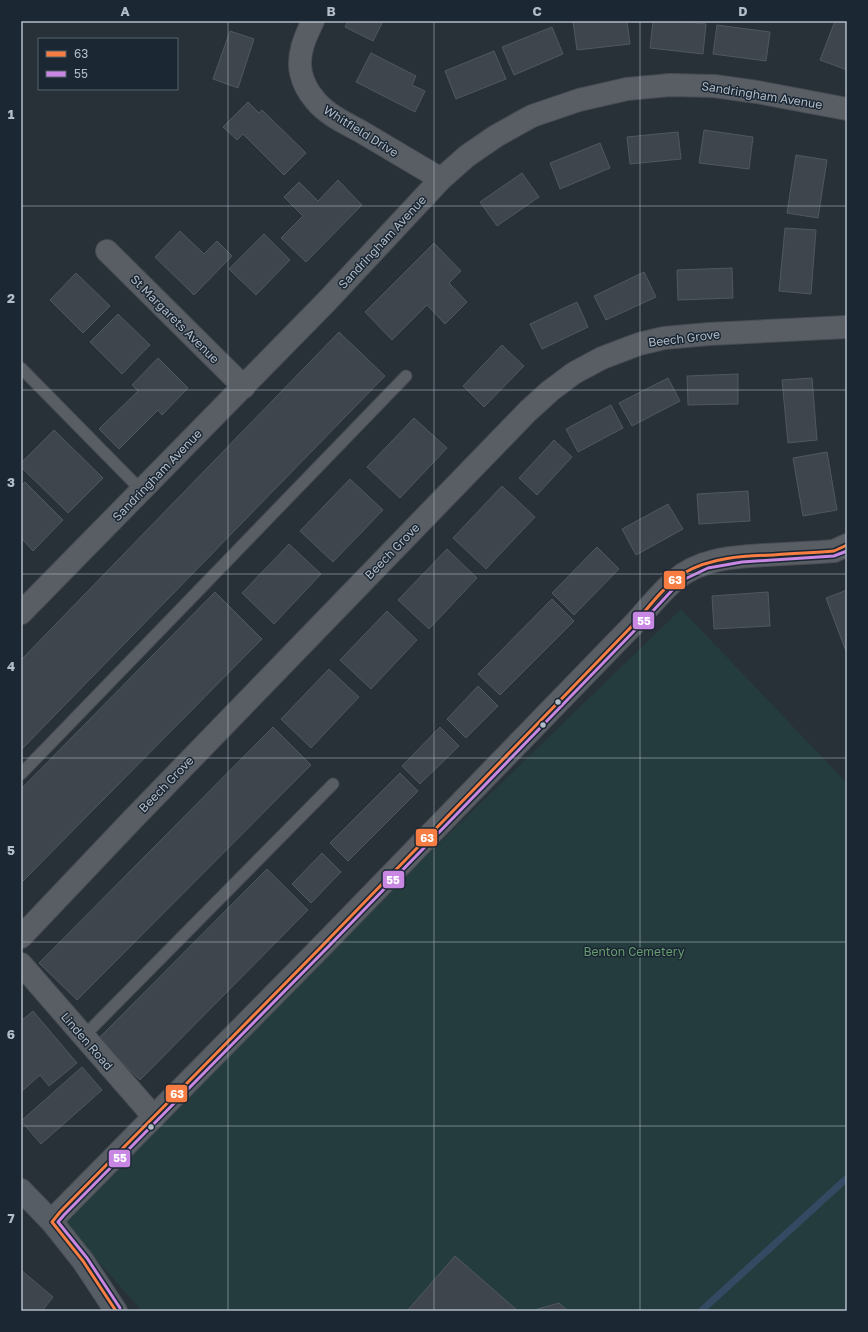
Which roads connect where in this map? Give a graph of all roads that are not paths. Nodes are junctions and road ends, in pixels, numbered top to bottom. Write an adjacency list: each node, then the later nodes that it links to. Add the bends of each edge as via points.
1 (313, 21): 3 (street, Whitfield Drive, via 301,48 300,60 301,73 315,101 326,111)
2 (847, 109): 3 (street, Sandringham Avenue, via 714,86 670,85 627,89 579,100 532,116 467,156)
3 (441, 180): 8 (street, Sandringham Avenue)
4 (107, 251): 8 (street, St Margarets Avenue)
5 (847, 327): 14 (street, Beech Grove, via 664,338 602,358 574,373 528,411)
6 (21, 368): 9 (lane)
7 (406, 376): 12 (lane)
8 (244, 387): 9 (street, Sandringham Avenue)
9 (142, 490): 11 (street, Sandringham Avenue)
10 (847, 545): 17 (street, via 821,552 716,560 686,572 674,580 502,761)
11 (21, 613)
12 (21, 774)
13 (333, 784): 16 (lane)
14 (21, 937)
15 (21, 964): 16 (street, Linden Road)
16 (83, 1037): 17 (street, Linden Road)
17 (154, 1118): 19 (street)
18 (21, 1190): 19 (main road)
19 (52, 1222): 20 (main road)
20 (116, 1311)

